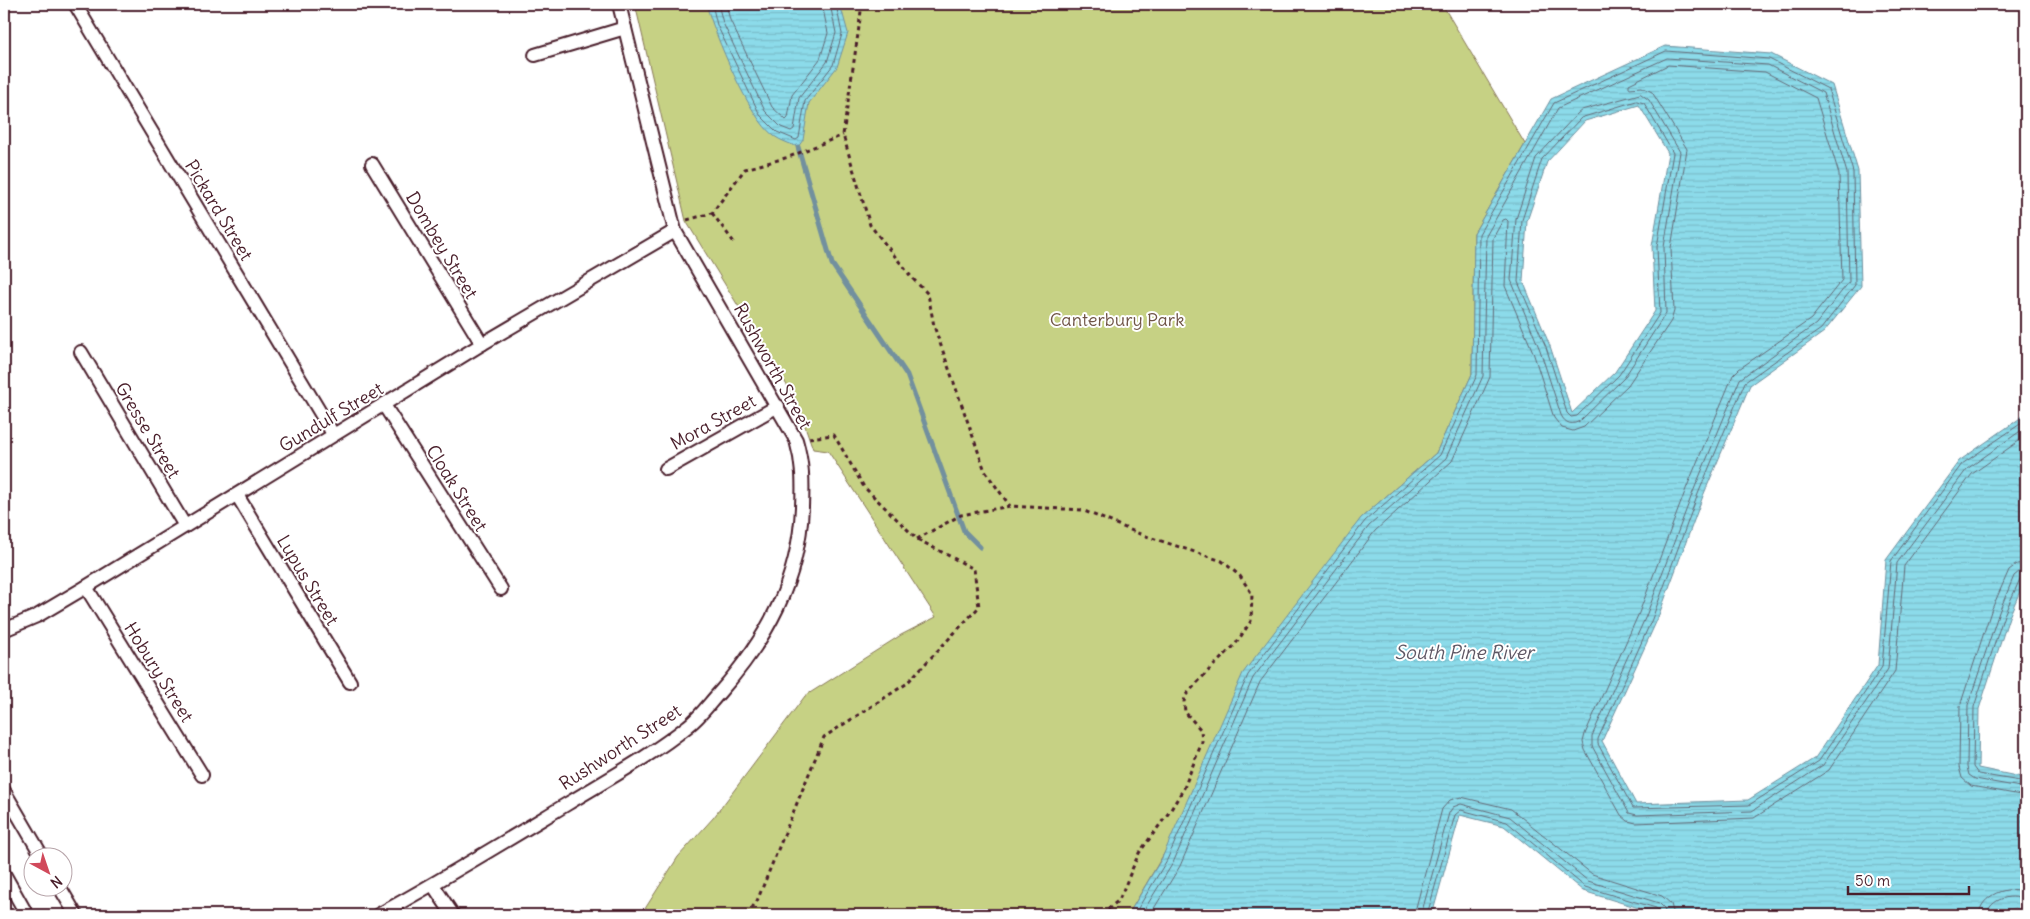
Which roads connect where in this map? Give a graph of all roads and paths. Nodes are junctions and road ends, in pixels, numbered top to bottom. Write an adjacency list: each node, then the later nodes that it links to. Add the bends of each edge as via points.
1 (75, 4): 16 (street, Pickard Street)
2 (619, 4): 4 (street, Rushworth Street)
3 (858, 4): 6 (path, via 858,34)
4 (625, 28): 5 (street); 10 (street, Rushworth Street)
5 (535, 55)
6 (843, 135): 8 (path, via 745,169); 20 (path, via 870,225 928,294 934,326 985,471)
7 (372, 164): 12 (street, Dombey Street)
8 (712, 212): 9 (path); 11 (path)
9 (687, 220)
10 (675, 231): 12 (street, Gundulf Street); 15 (street, Rushworth Street)
11 (736, 245)
12 (482, 344): 14 (street, Gundulf Street)
13 (81, 352): 21 (street, Gresse Street)
14 (384, 405): 16 (street, Gundulf Street); 24 (street, Cloak Street)
15 (778, 406): 17 (street, Rushworth Street); 18 (street, Mora Street)
16 (333, 434): 19 (street, Gundulf Street)
17 (796, 440): 22 (path, via 834,435 864,487); 31 (street, Rushworth Street, via 802,463 802,495 795,561 783,598 757,645 726,684 690,725 637,761)
18 (666, 469)
19 (236, 495): 21 (street, Gundulf Street); 26 (street, Lupus Street)
20 (1010, 506): 22 (path, via 961,515); 38 (path, via 1082,510 1140,534 1222,561 1240,576 1252,594 1251,621 1235,645 1185,696 1185,712 1201,730 1202,742 1184,788 1139,853 1118,900)
21 (185, 526): 23 (street, Gundulf Street)
22 (916, 539): 37 (path, via 974,569 979,607 906,684 824,737 757,901)
23 (86, 587): 25 (street, Gundulf Street, via 37,616); 27 (street, Hobury Street)
24 (501, 590)
25 (4, 630)
26 (350, 682)
27 (202, 775)
28 (4, 790): 29 (street)
29 (36, 846)
30 (4, 874): 33 (street)
31 (433, 885): 35 (street, Rushworth Street); 36 (street)
32 (65, 896): 34 (street)
33 (27, 915)
34 (76, 915)
35 (378, 915)
36 (453, 915)
37 (747, 915)
38 (1101, 915)

